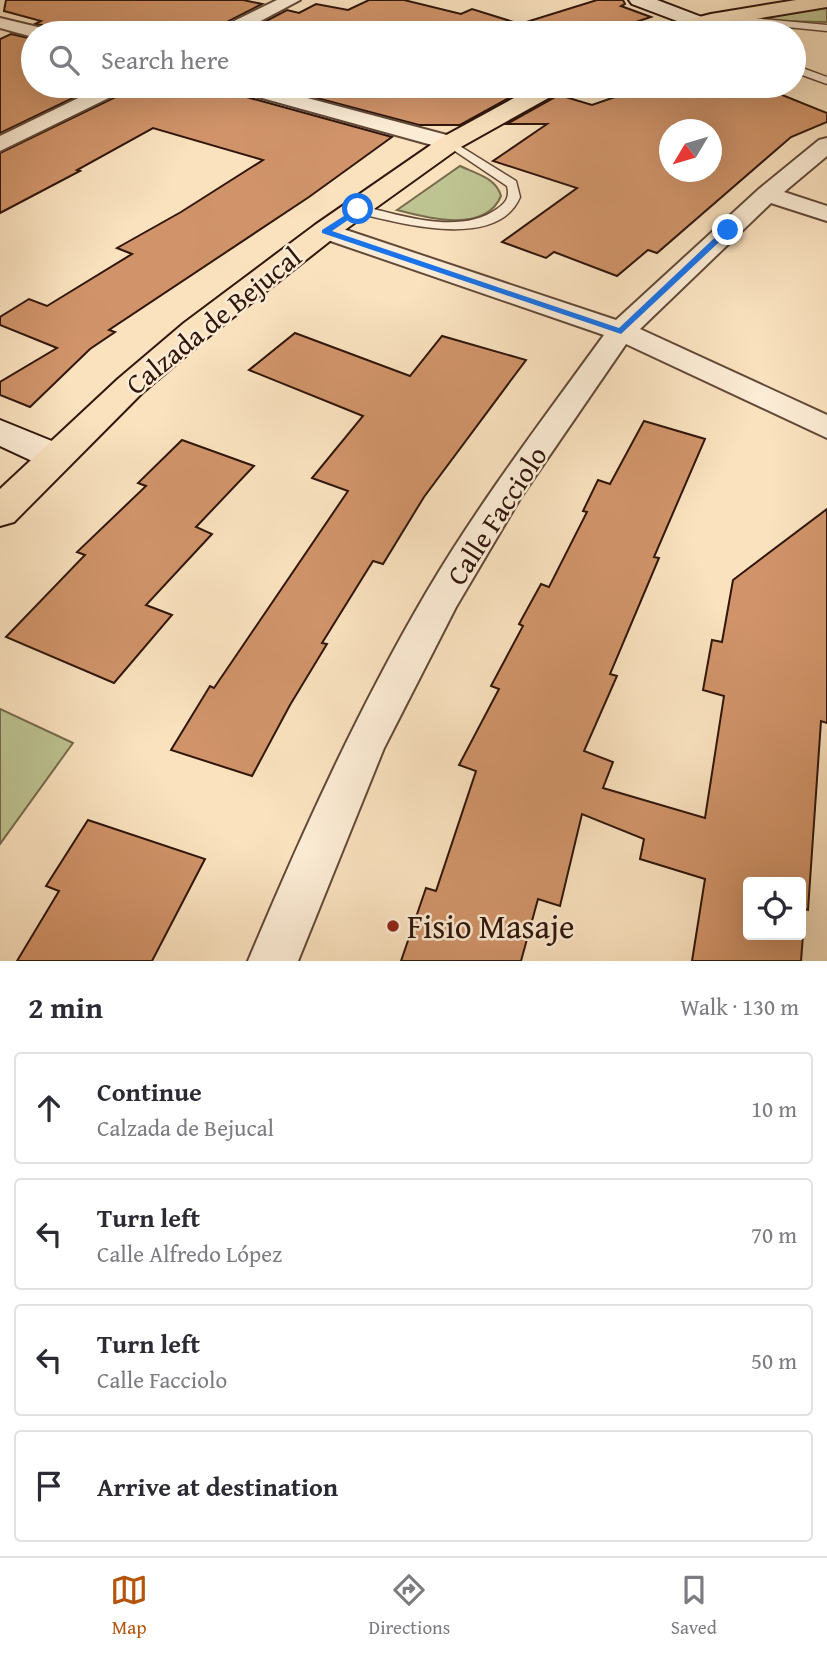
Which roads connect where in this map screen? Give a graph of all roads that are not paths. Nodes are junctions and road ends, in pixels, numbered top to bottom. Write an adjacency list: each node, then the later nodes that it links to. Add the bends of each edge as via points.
1 (291, 0): 4 (street)
2 (639, 0): 5 (main road)
3 (827, 1): 6 (main road)
4 (248, 21)
5 (700, 21)
6 (731, 21)
7 (0, 23): 9 (street)
8 (806, 27): 10 (lane)
9 (21, 28)
10 (827, 28)
11 (806, 73): 12 (lane)
12 (827, 81)
13 (94, 98): 17 (street)
14 (284, 98): 16 (street)
15 (531, 98): 16 (main road, Calzada de Bejucal)
16 (450, 143): 20 (main road, Calzada de Bejucal); 20 (lane, via 512,184 513,200 500,214 456,226)
17 (0, 144)
18 (827, 145): 19 (street, Calle Facciolo)
19 (767, 194): 21 (street); 23 (street, Calle Facciolo)
20 (358, 209): 22 (main road, Calzada de Bejucal)
21 (827, 214)
22 (325, 231): 23 (street); 26 (main road, Calzada de Bejucal, via 168,354)
23 (621, 331): 24 (street); 28 (street, Calle Facciolo, via 508,491 440,602 363,746)
24 (827, 428)
25 (0, 432): 26 (main road)
26 (55, 457): 27 (main road, Calzada de Bejucal)
27 (0, 512)
28 (273, 961)

